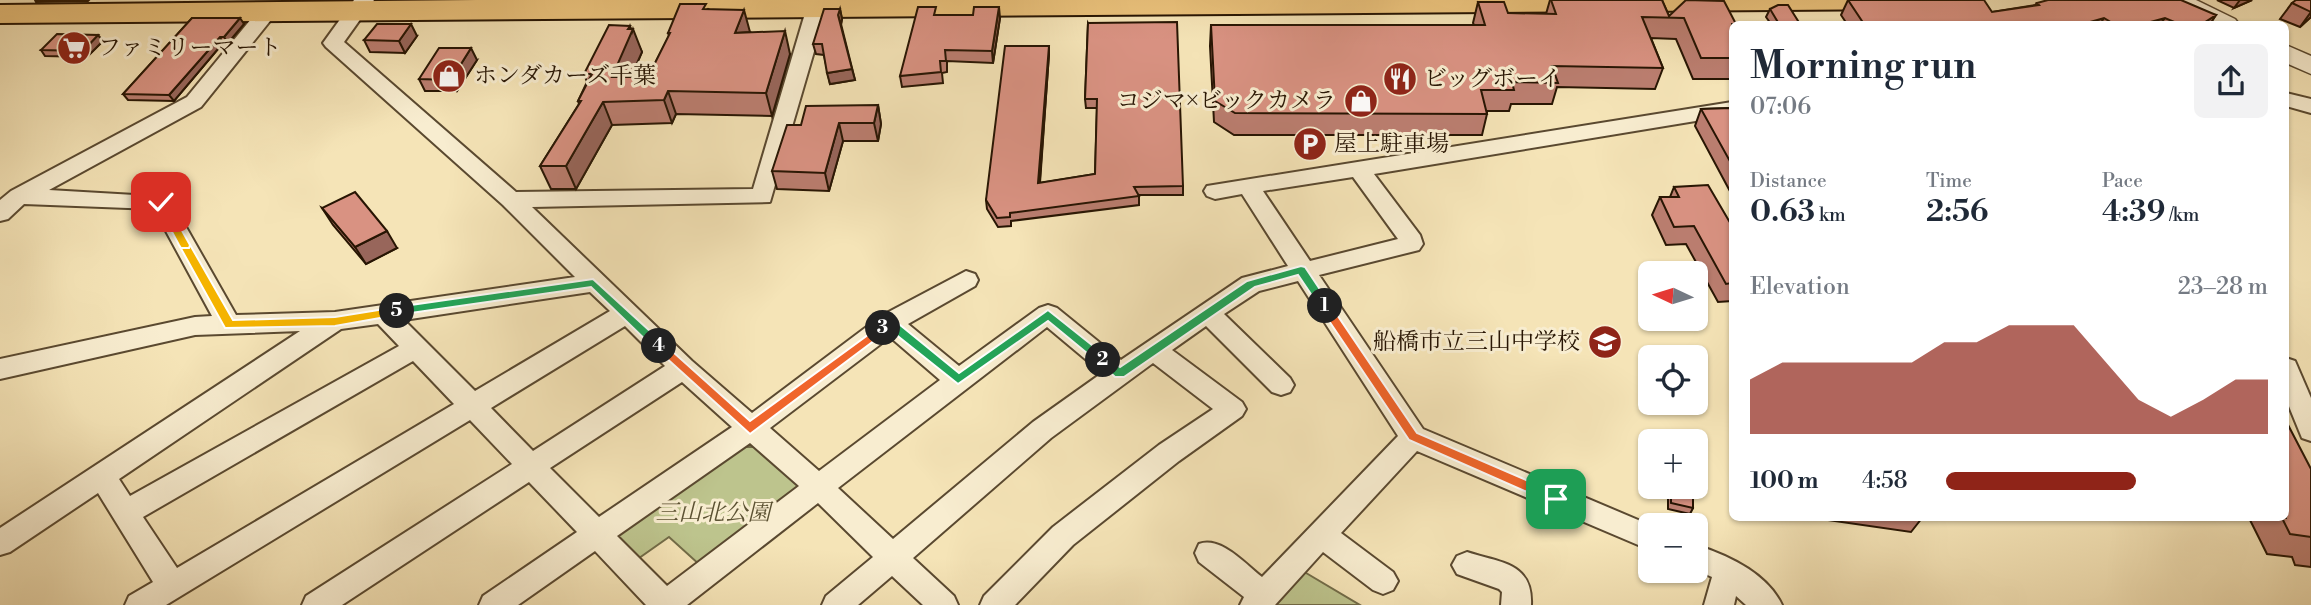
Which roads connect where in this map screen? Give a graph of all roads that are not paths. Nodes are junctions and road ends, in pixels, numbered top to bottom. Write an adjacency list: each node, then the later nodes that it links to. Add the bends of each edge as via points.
1 (1910, 0): 3 (main road)
2 (2176, 0): 8 (street)
3 (1727, 1): 4 (main road)
4 (818, 3): 5 (main road); 17 (street, via 762,197)
5 (360, 5): 6 (main road); 17 (street, via 333,43)
6 (268, 11): 7 (main road); 18 (street, via 194,102)
7 (0, 14)
8 (2220, 21)
9 (2289, 55): 10 (street)
10 (2311, 66)
11 (2289, 101): 12 (street)
12 (2311, 106)
13 (1729, 108): 14 (street)
14 (1359, 169): 15 (street); 19 (street, via 1411,244)
15 (1248, 186): 16 (street); 19 (street)
16 (1215, 191)
17 (511, 200): 21 (street)
18 (7, 204): 27 (street, via 161,202)
19 (1301, 270): 23 (street, via 1251,284); 39 (street)
20 (965, 280): 26 (street)
21 (593, 283): 22 (street); 24 (street)
22 (382, 313): 25 (street); 28 (street)
23 (1208, 313): 29 (street); 35 (street)
24 (625, 314): 30 (street); 36 (street)
25 (335, 321): 27 (street); 41 (street)
26 (890, 323): 34 (street); 37 (street)
27 (229, 325): 31 (street, via 195,326)
28 (416, 348): 36 (street); 43 (street)
29 (1153, 350): 32 (street); 62 (street, via 1233,409 1168,453 1063,536)
30 (683, 368): 37 (street); 40 (street)
31 (0, 369)
32 (1119, 374): 34 (street, via 1048,314); 49 (street, via 1042,430)
33 (2289, 375): 38 (street)
34 (958, 380): 42 (street)
35 (1281, 385)
36 (471, 404): 40 (street); 54 (street)
37 (750, 429): 42 (street); 46 (street)
38 (2311, 430)
39 (1413, 437): 44 (street); 45 (street)
40 (530, 466): 46 (street); 57 (street)
41 (101, 475): 43 (street); 47 (street)
42 (820, 488): 49 (street); 59 (street)
43 (127, 512): 54 (street)
44 (1320, 533): 53 (street); 55 (street)
45 (1638, 533)
46 (598, 535): 58 (street); 59 (street)
47 (0, 543)
48 (1209, 552): 55 (street)
49 (893, 559): 60 (street); 61 (street)
50 (1708, 562): 52 (street)
51 (1467, 565): 63 (street, via 1508,579 1517,588)
52 (1729, 571): 64 (street); 65 (street)
53 (1383, 581)
54 (171, 584): 56 (street)
55 (1259, 600)
56 (140, 605)
57 (317, 605)
58 (494, 605)
59 (666, 605)
60 (837, 605)
61 (943, 605)
62 (995, 605)
63 (1516, 605)
64 (1719, 605)
65 (1767, 605)

